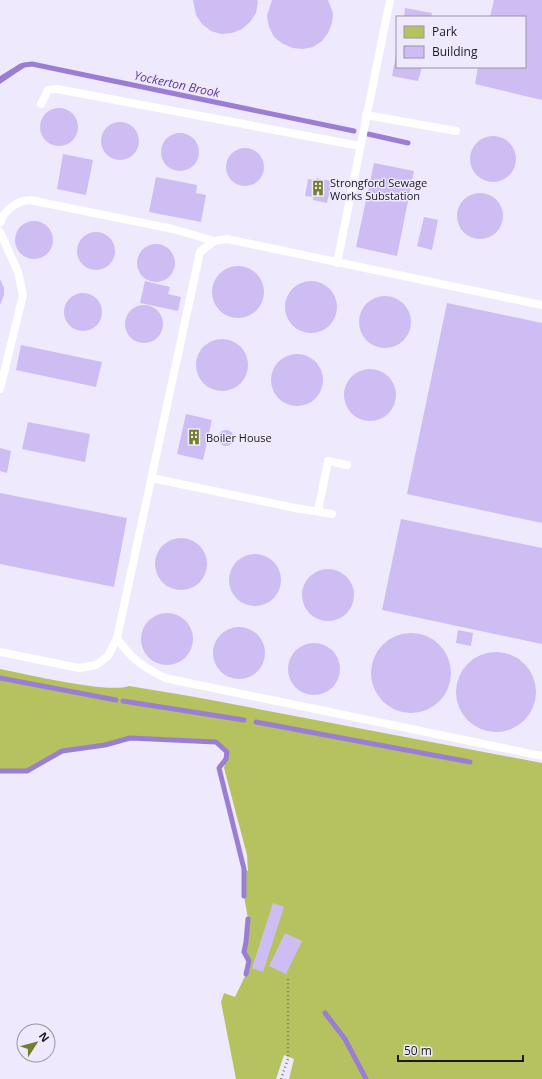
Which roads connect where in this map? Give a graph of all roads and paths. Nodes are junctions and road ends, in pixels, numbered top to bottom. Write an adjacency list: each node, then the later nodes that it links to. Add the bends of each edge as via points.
1 (390, 0): 3 (lane)
2 (40, 104): 5 (lane, via 48,90 57,89)
3 (366, 116): 4 (lane); 5 (lane)
4 (456, 132)
5 (360, 146): 9 (lane)
6 (0, 223): 8 (lane, via 9,209 24,200 30,200 173,229)
7 (0, 232): 11 (lane, via 18,272 22,295)
8 (214, 241): 9 (lane, via 227,240); 13 (lane, via 200,252)
9 (337, 263): 10 (lane)
10 (542, 305)
11 (0, 389)
12 (347, 465): 14 (lane, via 328,461)
13 (152, 478): 14 (lane); 16 (lane)
14 (318, 511): 15 (lane)
15 (332, 514)
16 (117, 638): 17 (lane, via 108,656 96,665 79,668); 18 (lane, via 126,652 142,666 165,678)
17 (0, 652)
18 (542, 756)
19 (288, 977): 20 (path, via 288,1059)
20 (281, 1079)

